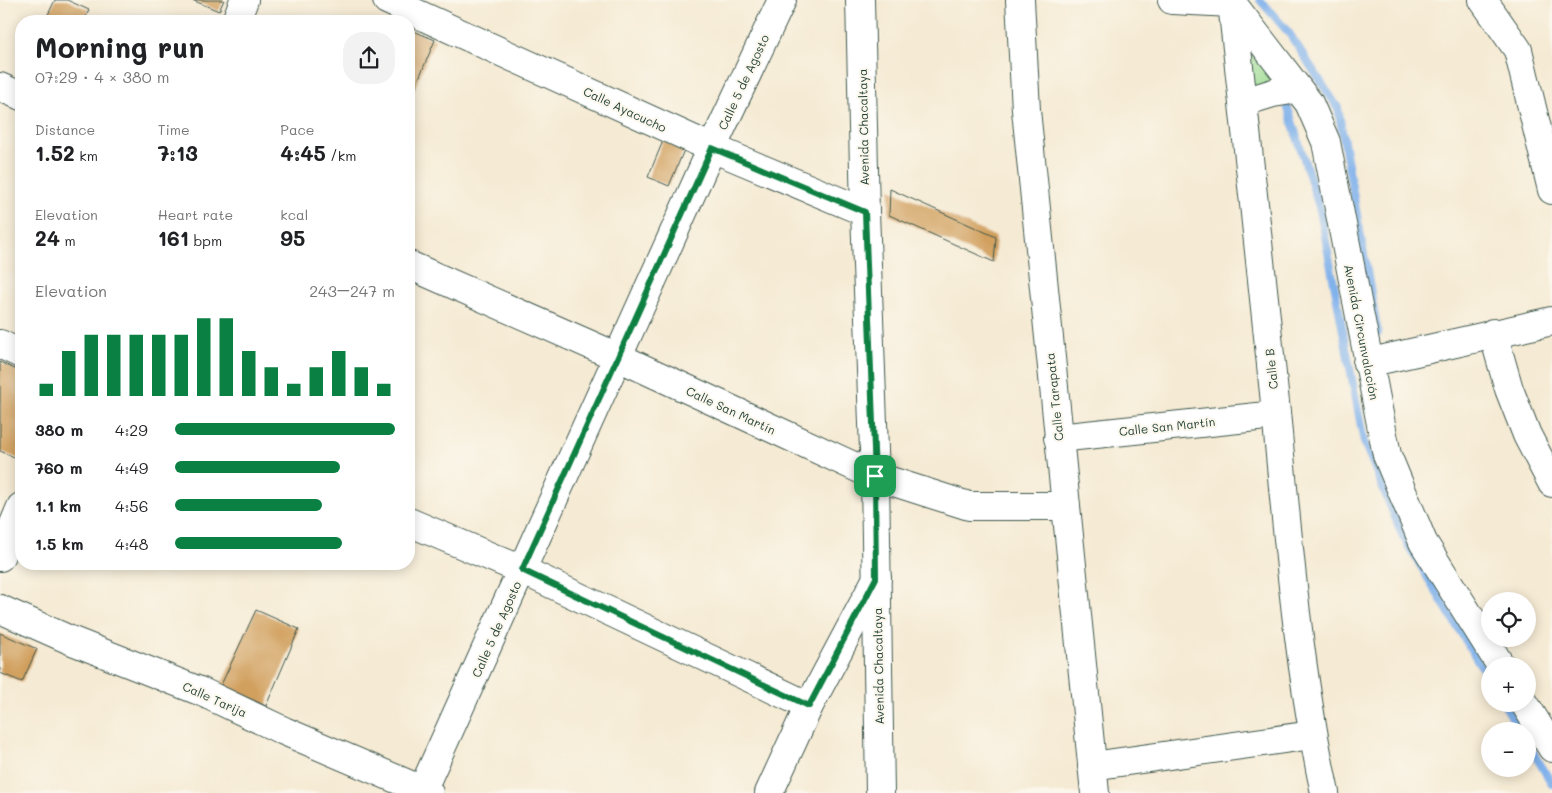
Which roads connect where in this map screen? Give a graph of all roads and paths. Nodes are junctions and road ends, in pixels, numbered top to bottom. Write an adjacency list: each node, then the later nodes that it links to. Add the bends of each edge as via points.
1 (244, 0): 9 (street)
2 (387, 0): 14 (street, Calle Ayacucho)
3 (782, 0): 14 (street, Calle 5 de Agosto)
4 (860, 0): 16 (street, Avenida Chacaltaya)
5 (1020, 0): 25 (street, Calle Tarapata, via 1026,110)
6 (1172, 0): 8 (street)
7 (1483, 0): 15 (street, via 1518,50)
8 (1230, 1): 11 (street, Avenida Circunvalación); 13 (street, Calle B)
9 (238, 15)
10 (0, 87): 12 (street)
11 (1298, 89): 13 (street); 23 (street, Avenida Circunvalación, via 1309,103 1326,142)
12 (15, 93)
13 (1244, 102): 24 (street, Calle B)
14 (712, 148): 16 (street, Calle Ayacucho); 22 (street, Calle 5 de Agosto)
15 (1552, 190)
16 (865, 212): 26 (street, Avenida Chacaltaya)
17 (415, 268): 22 (street, Calle San Martín)
18 (1552, 321): 19 (street)
19 (1493, 333): 23 (street); 27 (street, via 1509,389 1527,435)
20 (0, 344): 21 (street)
21 (15, 351)
22 (618, 357): 26 (street, Calle San Martín); 32 (street, Calle 5 de Agosto)
23 (1367, 363): 35 (street, Avenida Circunvalación, via 1387,455 1423,542)
24 (1276, 415): 25 (street, Calle San Martín); 38 (street, Calle B, via 1289,557)
25 (1058, 438): 28 (street, Calle Tarapata)
26 (875, 476): 28 (street, Calle San Martín, via 968,506); 33 (street, Avenida Chacaltaya)
27 (1552, 483)
28 (1066, 506): 40 (street, Calle Tarapata)
29 (15, 521): 31 (street)
30 (415, 525): 32 (street)
31 (0, 557)
32 (522, 570): 36 (street); 41 (street, Calle 5 de Agosto)
33 (876, 578): 36 (street); 43 (street, Avenida Chacaltaya)
34 (0, 609): 41 (street, Calle Tarija, via 202,692)
35 (1495, 657)
36 (809, 706): 42 (street)
37 (1530, 712): 39 (street)
38 (1312, 735): 40 (street); 45 (street, Calle B)
39 (1552, 748)
40 (1092, 766): 44 (street, Calle Tarapata)
41 (424, 792)
42 (770, 793)
43 (880, 793)
44 (1095, 793)
45 (1325, 793)

